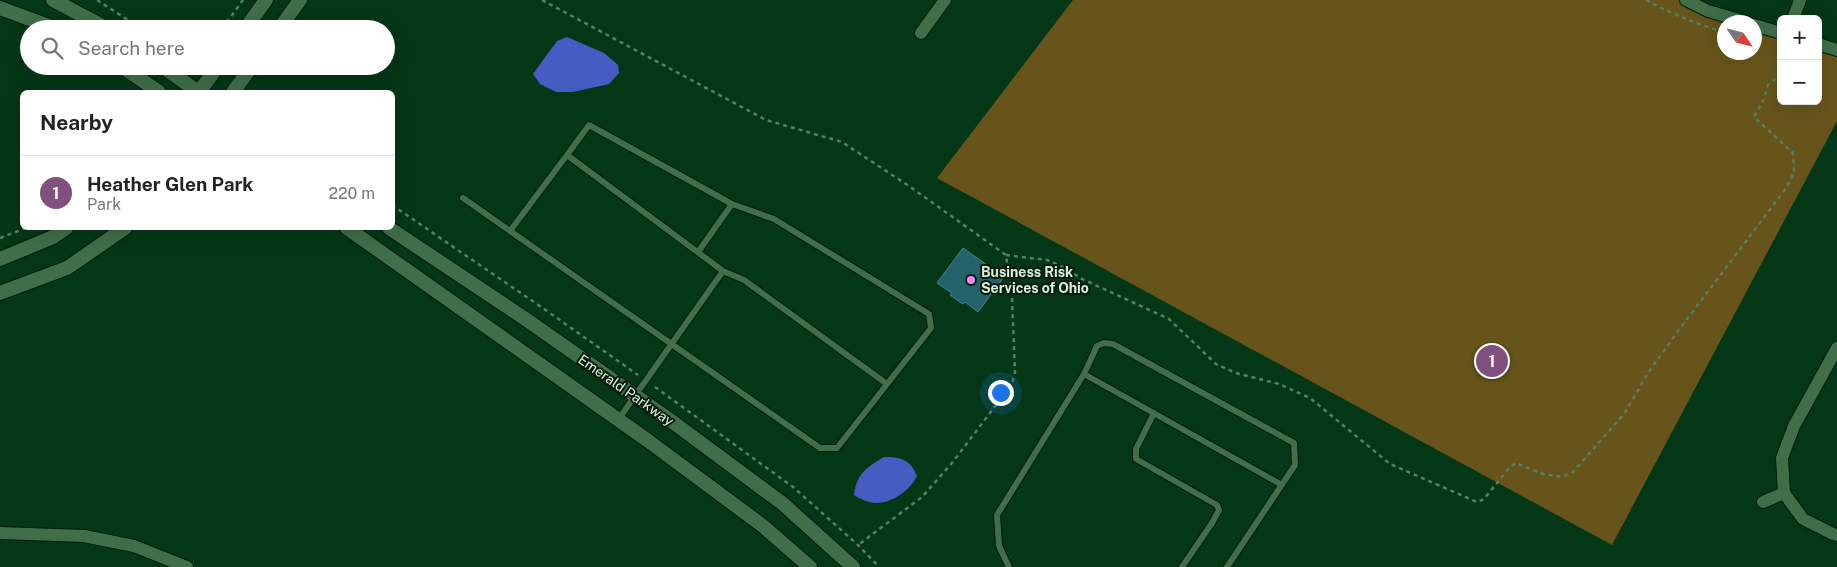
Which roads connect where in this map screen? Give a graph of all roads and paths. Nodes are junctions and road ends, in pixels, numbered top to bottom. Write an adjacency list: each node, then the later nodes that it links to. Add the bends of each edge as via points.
1 (53, 0): 15 (main road)
2 (97, 0): 16 (path)
3 (243, 0): 17 (path)
4 (266, 0): 18 (main road)
5 (300, 0): 19 (main road)
6 (542, 0): 46 (path, via 766,120 842,142)
7 (945, 0): 23 (street)
8 (1646, 0): 21 (path, via 1674,15)
9 (1686, 0): 12 (street)
10 (1800, 0): 13 (street)
11 (0, 8): 14 (main road)
12 (1722, 15)
13 (1794, 15)
14 (33, 20)
15 (91, 20)
16 (128, 20)
17 (229, 20)
18 (252, 20)
19 (286, 20)
20 (1762, 27): 22 (street)
21 (1717, 30)
22 (1777, 32)
23 (921, 33)
24 (1822, 45): 25 (street)
25 (1837, 50)
26 (134, 75): 31 (main road)
27 (175, 75): 32 (main road)
28 (211, 75): 33 (main road)
29 (245, 75): 34 (main road)
30 (1777, 77): 46 (path, via 1768,85 1754,117 1793,153 1794,172 1787,187 1678,331 1624,414 1573,472 1562,478 1516,463 1484,499 1477,502 1390,464 1310,398 1279,384 1236,373 1216,364 1169,319 1047,260)
31 (156, 90)
32 (196, 90)
33 (200, 90)
34 (234, 90)
35 (567, 155): 37 (lane, via 589,125); 43 (lane); 45 (lane)
36 (463, 198): 43 (lane)
37 (732, 204): 45 (lane); 53 (lane, via 774,219 929,314 931,328)
38 (21, 230): 44 (path)
39 (63, 230): 47 (main road)
40 (121, 230): 49 (main road, via 67,268)
41 (350, 230): 56 (main road, Emerald Parkway)
42 (392, 230): 54 (main road, Emerald Parkway)
43 (510, 231): 50 (lane)
44 (0, 238)
45 (698, 252): 48 (lane)
46 (1006, 255): 62 (path, via 1012,298 1015,372 1012,384 922,497)
47 (0, 259)
48 (723, 271): 50 (lane); 53 (lane, via 744,280)
49 (0, 293)
50 (671, 344): 53 (lane, via 820,448 836,448); 54 (lane)
51 (1837, 348): 58 (street, via 1794,426 1782,458)
52 (1084, 374): 55 (lane); 57 (lane, via 1096,346 1113,344 1294,443 1295,465); 66 (lane, via 997,515 1000,546)
53 (887, 384)
54 (635, 396): 56 (lane); 65 (main road, Emerald Parkway, via 782,503)
55 (1154, 414): 57 (lane); 67 (lane, via 1136,449 1136,459 1219,510)
56 (618, 420): 64 (main road, Emerald Parkway, via 763,526)
57 (1282, 486): 68 (lane)
58 (1784, 492): 59 (street); 61 (street, via 1803,519)
59 (1763, 502)
60 (0, 533): 63 (street, via 84,536 134,546)
61 (1837, 535)
62 (858, 545)
63 (180, 565)
64 (810, 567)
65 (852, 567)
66 (1009, 567)
67 (1182, 567)
68 (1227, 567)

